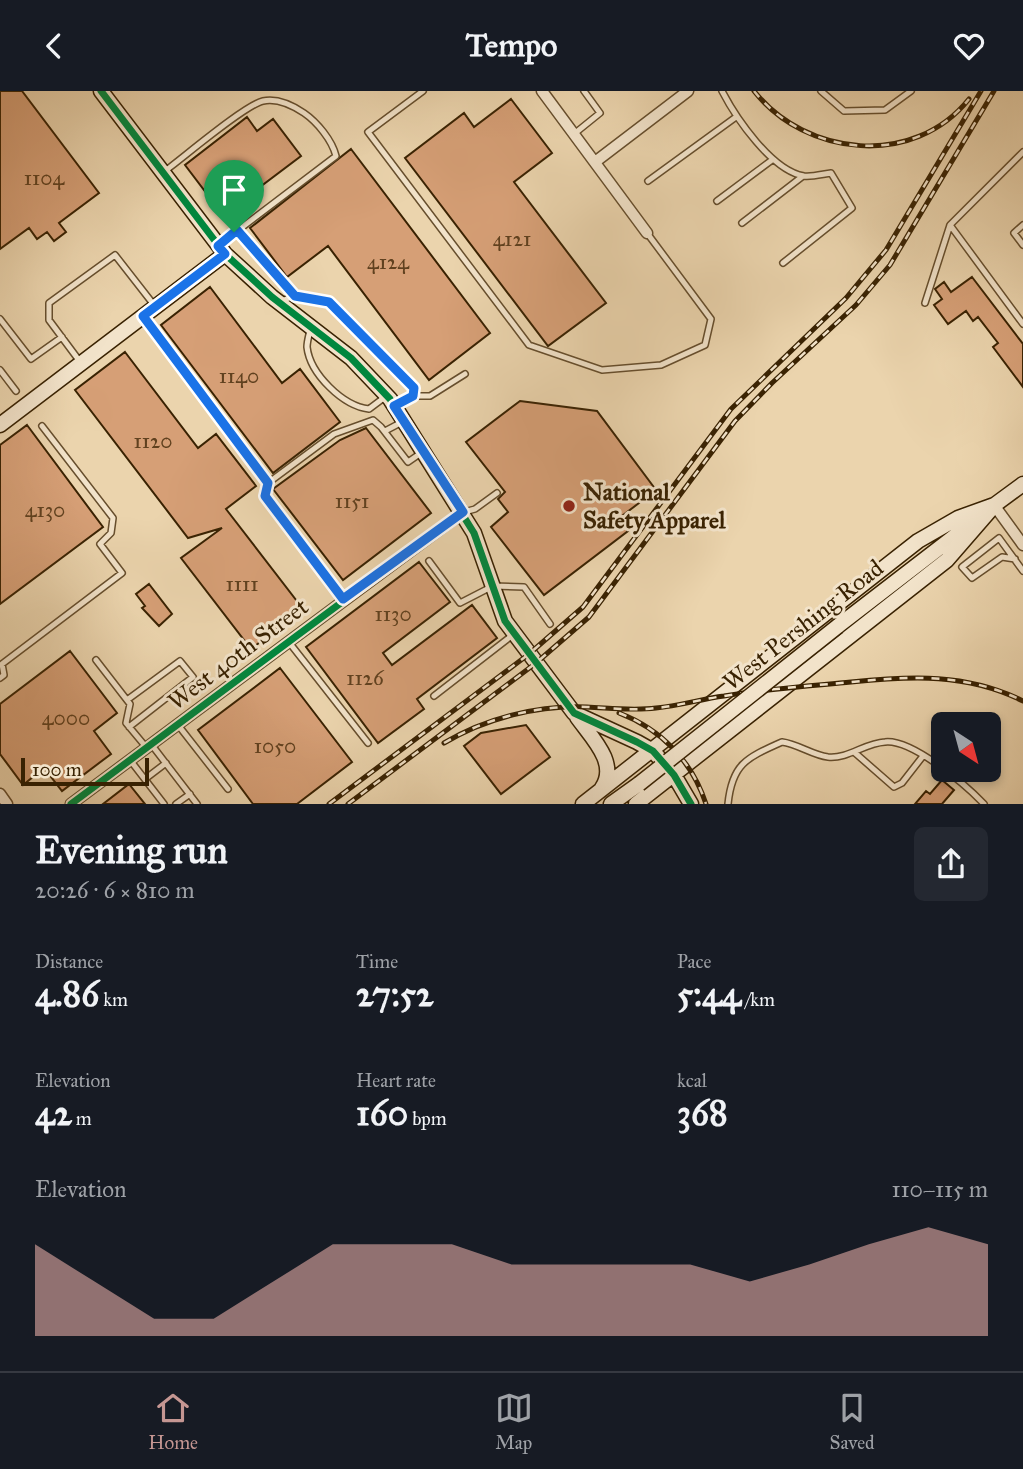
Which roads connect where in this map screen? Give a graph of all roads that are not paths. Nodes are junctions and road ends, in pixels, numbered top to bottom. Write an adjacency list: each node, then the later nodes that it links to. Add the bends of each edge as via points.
1 (423, 91): 22 (lane, via 368,132 529,345 602,370 661,365 705,345 711,319)
2 (542, 91): 10 (street)
3 (584, 91): 10 (lane, via 600,113)
4 (688, 91): 13 (street)
5 (722, 91): 9 (lane)
6 (821, 91): 7 (lane, via 844,111 885,110)
7 (911, 91)
8 (108, 94): 14 (main road)
9 (736, 117): 12 (lane); 16 (lane)
10 (574, 134): 13 (street)
11 (1023, 152): 19 (lane)
12 (772, 160): 15 (lane); 17 (lane)
13 (595, 162): 22 (street)
14 (162, 172): 21 (lane, via 264,100 281,101 310,117 336,156); 24 (main road)
15 (803, 176): 18 (lane); 25 (lane, via 831,173 852,208)
16 (648, 181)
17 (717, 201)
18 (742, 223)
19 (950, 225): 28 (lane); 32 (lane)
20 (1023, 225): 23 (lane, via 1014,233)
21 (237, 230): 24 (lane); 26 (lane)
22 (647, 233)
23 (1023, 245)
24 (221, 250): 27 (main road); 29 (main road)
25 (783, 263)
26 (295, 296): 27 (lane); 39 (lane, via 329,302 414,388)
27 (278, 302): 33 (main road)
28 (925, 303)
29 (156, 307): 30 (main road); 34 (lane, via 115,255 49,303 49,320)
30 (143, 316): 35 (main road); 46 (lane)
31 (0, 319): 34 (lane, via 31,359)
32 (1023, 324)
33 (311, 327): 40 (main road, via 351,358); 40 (lane, via 307,347 316,369 339,396 369,409)
34 (62, 337): 35 (lane)
35 (81, 363): 42 (main road)
36 (0, 370): 38 (lane)
37 (465, 375): 39 (lane, via 430,396)
38 (16, 391)
39 (413, 396): 40 (lane)
40 (391, 400): 41 (main road)
41 (404, 421): 44 (lane); 45 (main road)
42 (0, 425)
43 (42, 426): 61 (lane, via 113,519 111,533 100,544 122,573)
44 (385, 431): 45 (lane, via 408,462); 46 (lane, via 373,420 334,434)
45 (424, 451): 50 (main road)
46 (268, 483): 56 (lane, via 265,496)
47 (1023, 484): 49 (main road, West Pershing Road)
48 (497, 493): 50 (lane)
49 (994, 505): 51 (street); 70 (main road, via 958,518 918,541); 75 (main road, via 947,560); 87 (main road, West Pershing Road, bridge)
50 (463, 512): 55 (main road, via 483,551); 56 (street, West 40th Street)
51 (1023, 545)
52 (1014, 559): 52 (lane, via 999,538 962,567 972,578 1002,557); 54 (lane)
53 (429, 561): 55 (lane, via 460,603)
54 (1023, 571)
55 (493, 586): 57 (lane, via 524,587); 58 (main road)
56 (343, 599): 59 (street, West 40th Street)
57 (550, 624)
58 (514, 634): 63 (lane); 65 (main road)
59 (288, 641): 66 (street, West 40th Street); 68 (lane)
60 (96, 660): 64 (lane)
61 (1, 663): 62 (lane, via 4,675)
62 (0, 678)
63 (434, 696)
64 (127, 701): 67 (lane); 67 (lane, via 180,661 193,677)
65 (574, 713): 70 (main road); 78 (main road, via 607,764 606,782)
66 (178, 724): 69 (street, West 40th Street); 77 (lane)
67 (129, 727): 69 (lane)
68 (368, 743)
69 (149, 745): 73 (street, West 40th Street); 74 (lane)
70 (653, 751): 75 (main road); 78 (main road)
71 (854, 752): 72 (lane, via 891,742); 72 (lane, via 894,787); 90 (lane, via 825,757 782,742 741,765 731,779)
72 (923, 757): 91 (lane, via 969,788)
73 (130, 760): 76 (lane); 82 (street, West 40th Street)
74 (166, 763): 76 (lane); 80 (lane)
75 (674, 775): 88 (main road); 89 (main road)
76 (145, 779): 83 (lane)
77 (228, 789)
78 (599, 792): 86 (main road)
79 (0, 794): 81 (street)
80 (190, 794): 84 (lane); 85 (lane)
81 (7, 804)
82 (71, 804)
83 (164, 804)
84 (176, 804)
85 (197, 804)
86 (583, 804)
87 (611, 804)
88 (636, 804)
89 (691, 804)
90 (728, 804)
91 (984, 804)

